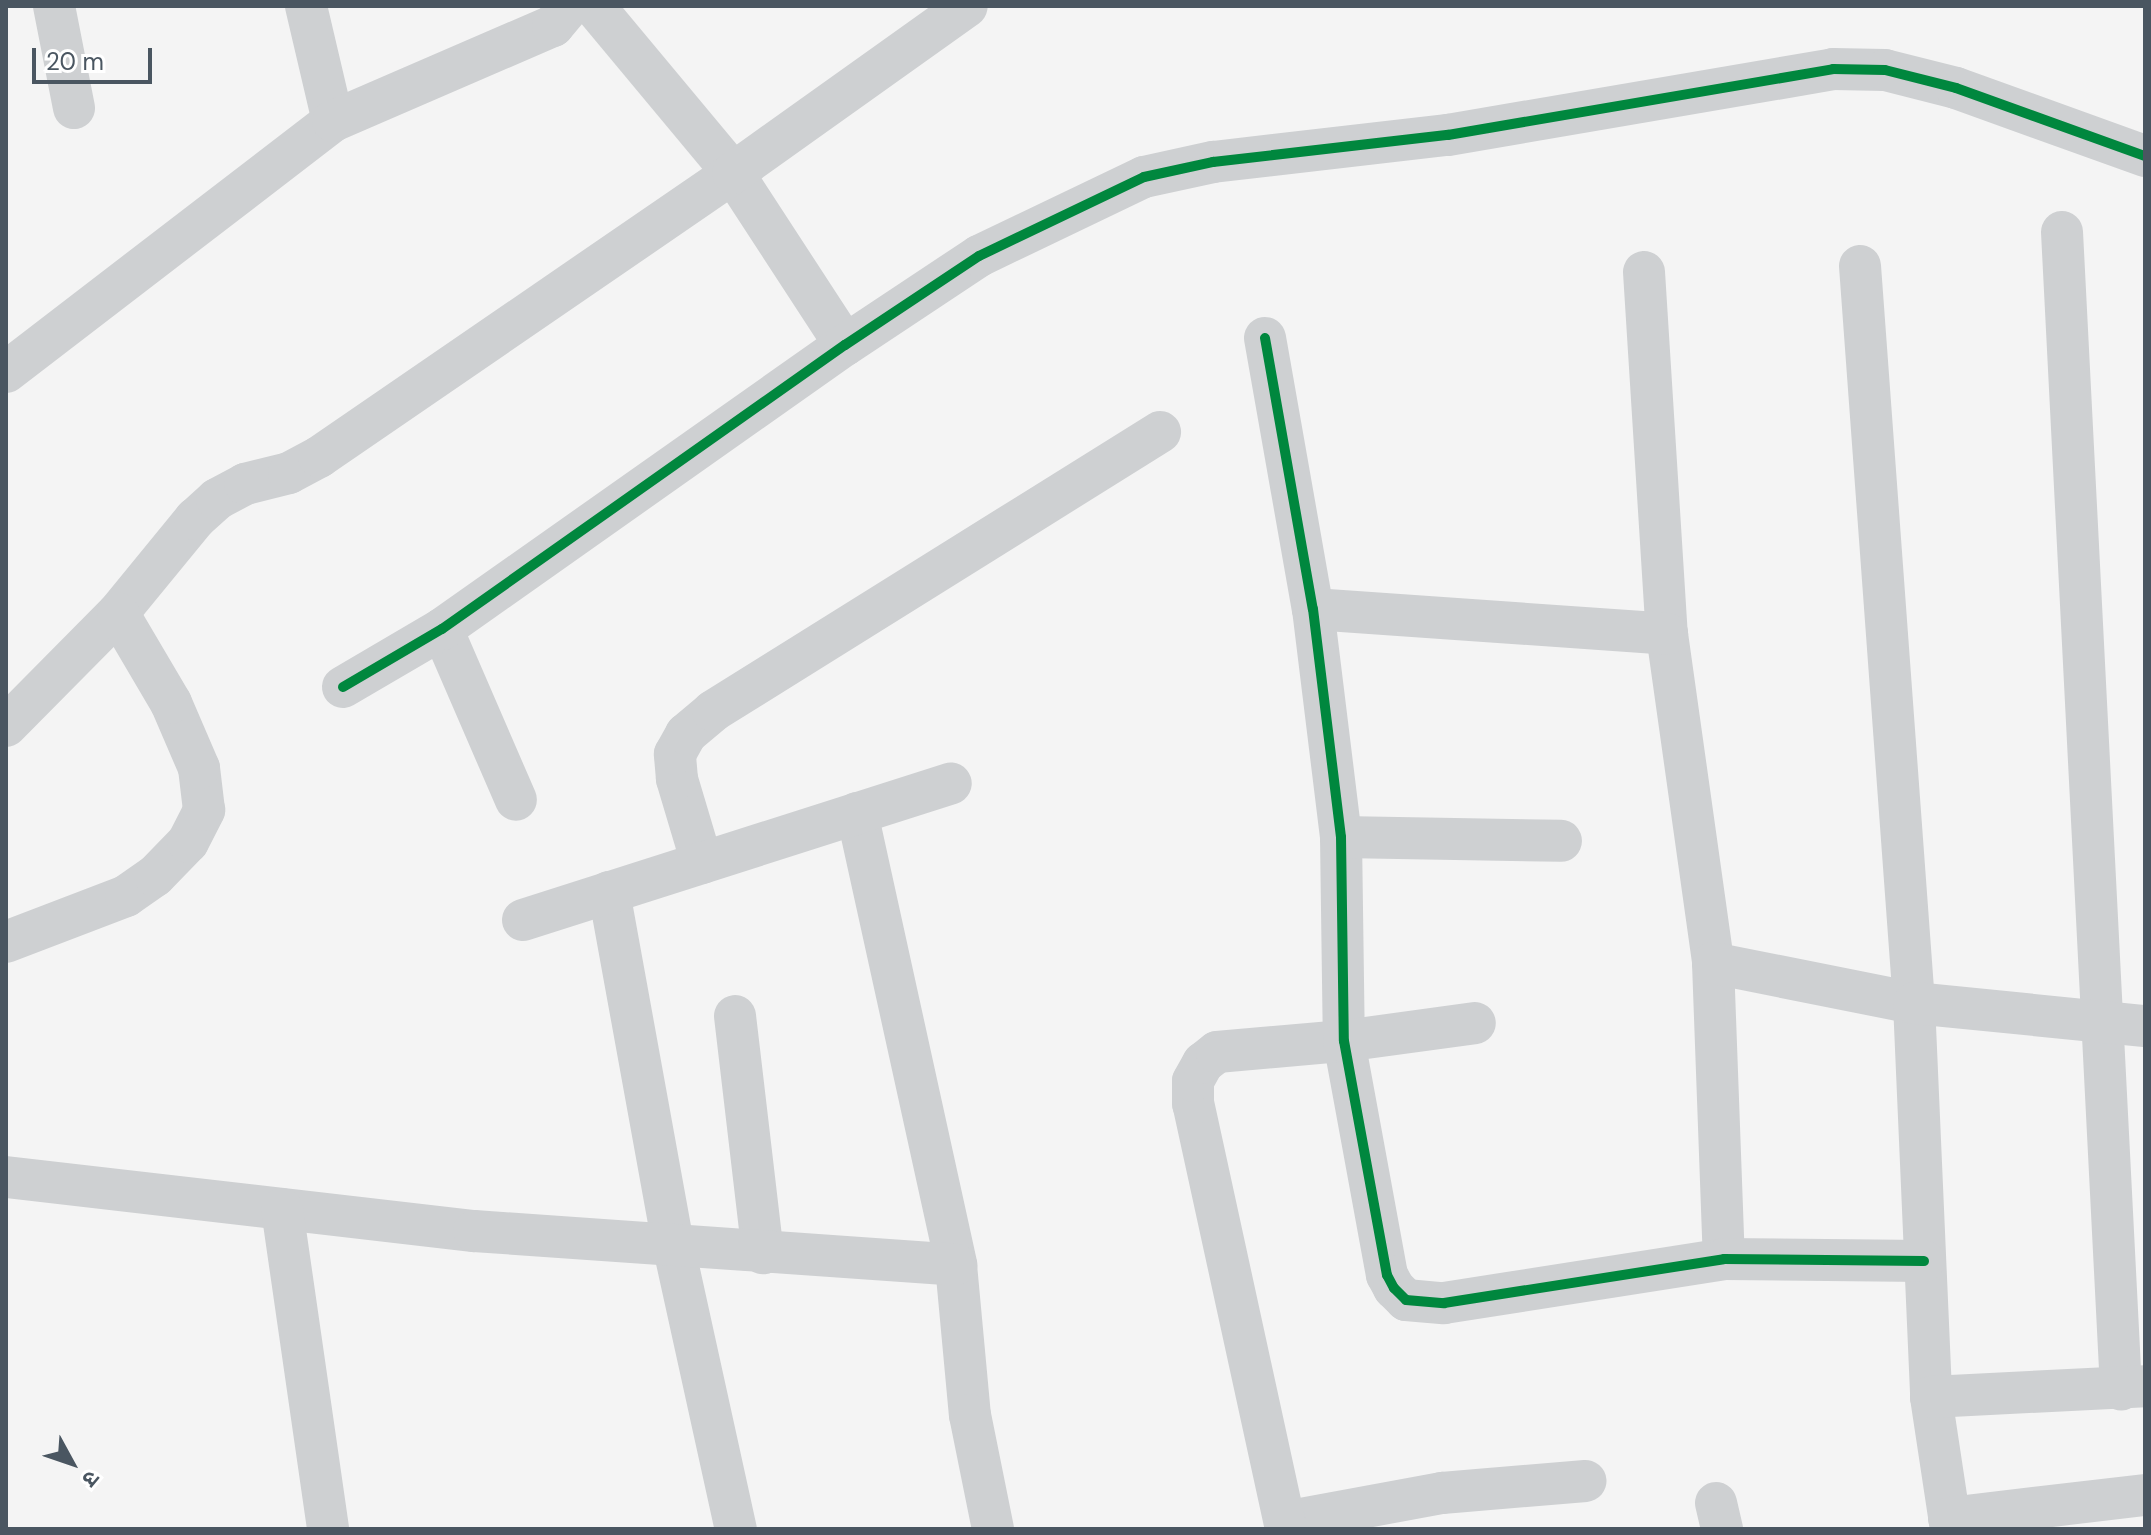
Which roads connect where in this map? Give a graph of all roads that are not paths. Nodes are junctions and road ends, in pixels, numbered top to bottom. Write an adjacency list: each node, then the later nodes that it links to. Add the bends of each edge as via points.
1 (54, 6): 6 (street)
2 (306, 6): 7 (street)
3 (570, 6): 7 (street, via 553,26)
4 (594, 6): 9 (street)
5 (967, 6): 9 (street)
6 (74, 108)
7 (333, 121): 15 (street)
8 (2145, 156): 14 (street, via 1956,88 1885,70 1833,69 1448,135 1213,162 1144,177 979,256)
9 (733, 173): 14 (street); 18 (street, via 319,457 217,499)
10 (2062, 232): 35 (street)
11 (1860, 266): 33 (street)
12 (1644, 272): 20 (street)
13 (1265, 338): 17 (street)
14 (845, 345): 19 (street)
15 (6, 372)
16 (1160, 432): 28 (street, via 713,711 686,734 675,754 677,779)
17 (1313, 609): 20 (street); 26 (street)
18 (118, 613): 22 (street); 31 (street, via 171,703 199,768 204,810 188,842 126,896)
19 (442, 629): 21 (street); 24 (street)
20 (1667, 634): 32 (street)
21 (343, 687)
22 (6, 726)
23 (951, 783): 25 (street)
24 (516, 800)
25 (857, 813): 28 (street); 45 (street)
26 (1341, 837): 27 (street); 38 (street)
27 (1561, 841)
28 (702, 863): 29 (street)
29 (609, 892): 30 (street); 41 (street)
30 (523, 920)
31 (6, 942)
32 (1713, 963): 33 (street); 43 (street)
33 (1914, 1003): 35 (street); 44 (street)
34 (735, 1016): 42 (street)
35 (2104, 1021): 37 (street); 46 (street)
36 (1475, 1023): 38 (street)
37 (2145, 1026)
38 (1344, 1041): 43 (street, via 1387,1275 1406,1300 1444,1303); 51 (street, via 1217,1052 1193,1081 1193,1104)
39 (6, 1177): 40 (street)
40 (282, 1209): 41 (street); 52 (street)
41 (674, 1248): 42 (street); 53 (street)
42 (763, 1253): 45 (street)
43 (1724, 1259): 44 (street)
44 (1924, 1261): 47 (street)
45 (956, 1265): 54 (street, via 970,1415)
46 (2133, 1388): 47 (street)
47 (1931, 1397): 50 (street)
48 (1586, 1481): 51 (street, via 1442,1493)
49 (2145, 1495): 50 (street)
50 (1950, 1524)
51 (1286, 1526)
52 (328, 1529)
53 (736, 1529)
54 (993, 1529)

